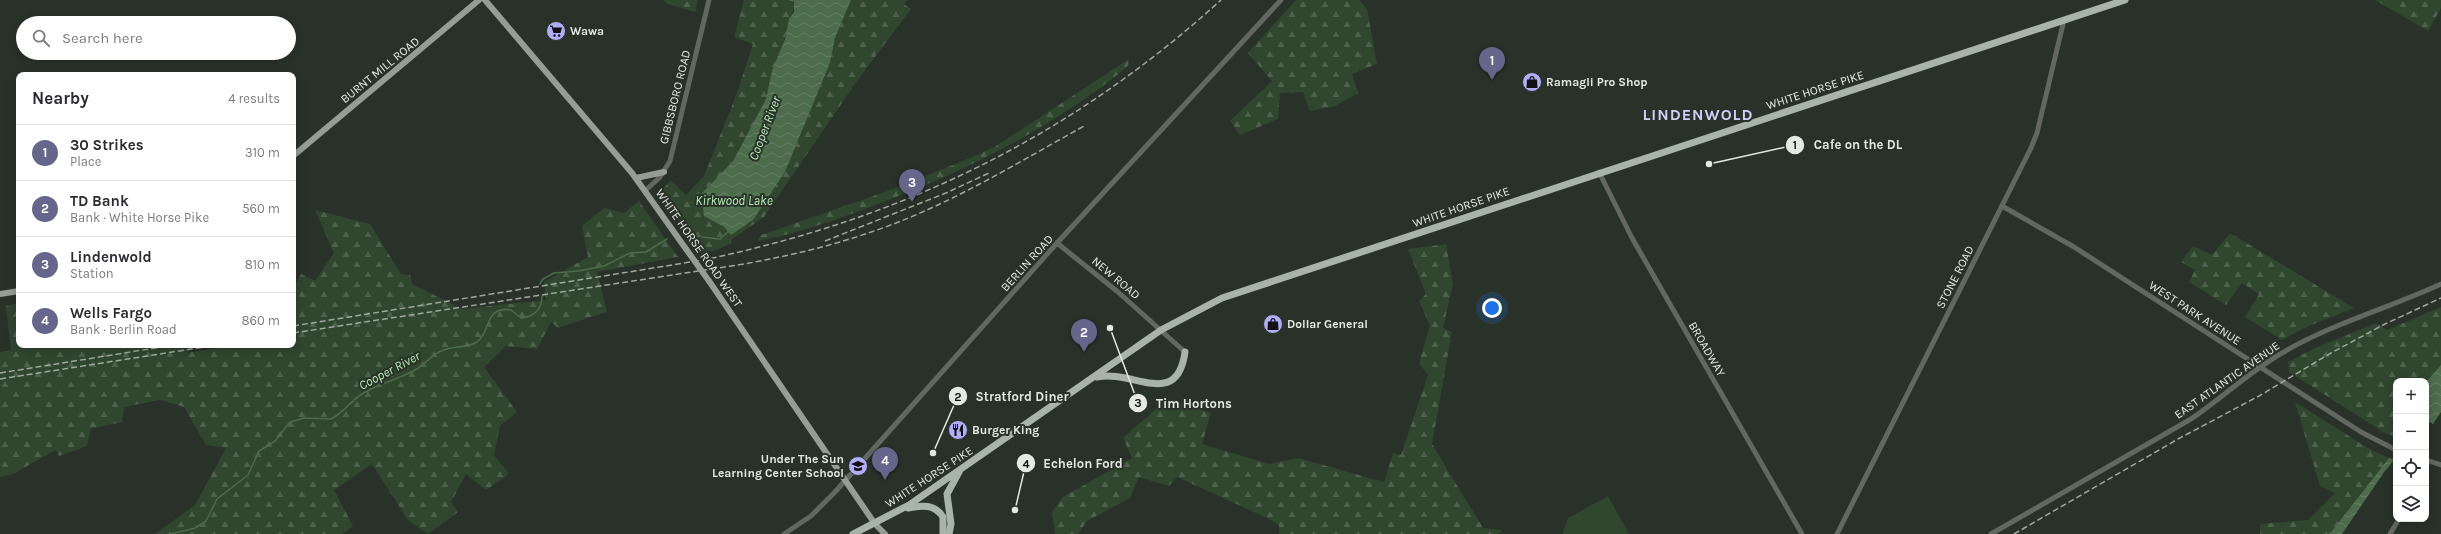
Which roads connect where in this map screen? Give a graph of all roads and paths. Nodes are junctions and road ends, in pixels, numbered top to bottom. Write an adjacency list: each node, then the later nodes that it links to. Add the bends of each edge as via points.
1 (479, 0): 7 (main road, BURNT MILL ROAD)
2 (485, 0): 10 (main road, WHITE HORSE ROAD WEST)
3 (709, 0): 8 (street, GIBBSBORO ROAD, via 670,162)
4 (1281, 0): 13 (street, BERLIN ROAD)
5 (2125, 0): 6 (highway, WHITE HORSE PIKE)
6 (2064, 20): 9 (highway, WHITE HORSE PIKE); 12 (street, STONE ROAD, via 2037,132)
7 (296, 153)
8 (664, 172): 10 (main road); 11 (street, GIBBSBORO ROAD)
9 (1599, 172): 17 (highway, WHITE HORSE PIKE, via 1222,298); 34 (street, BROADWAY, via 1634,242)
10 (636, 178): 11 (main road, WHITE HORSE ROAD WEST)
11 (646, 190): 25 (main road, WHITE HORSE ROAD WEST, bridge)
12 (2002, 206): 19 (street, WEST PARK AVENUE, via 2074,246); 35 (street, STONE ROAD)
13 (1057, 243): 17 (street, NEW ROAD); 25 (street, BERLIN ROAD)
14 (2441, 284): 19 (street, EAST ATLANTIC AVENUE, via 2305,341)
15 (16, 291): 16 (main road)
16 (0, 294)
17 (1161, 330): 18 (street, NEW ROAD); 20 (highway, WHITE HORSE PIKE)
18 (1185, 352): 20 (highway, via 1180,372 1175,380 1167,383 1146,383 1114,375)
19 (2260, 366): 21 (street, WEST PARK AVENUE, via 2361,432); 36 (street, EAST ATLANTIC AVENUE, via 2190,419)
20 (1093, 377): 24 (highway, WHITE HORSE PIKE)
21 (2393, 448)
22 (2429, 461): 23 (street)
23 (2441, 465)
24 (960, 471): 26 (highway, WHITE HORSE PIKE); 33 (highway, via 947,494)
25 (845, 481): 28 (main road, WHITE HORSE ROAD WEST); 29 (street, BERLIN ROAD, via 811,516)
26 (902, 509): 28 (highway, WHITE HORSE PIKE); 32 (highway, via 919,506 935,508 943,517)
27 (2397, 522): 37 (street)
28 (874, 524): 30 (highway, WHITE HORSE PIKE); 31 (main road, WHITE HORSE ROAD WEST)
29 (784, 534)
30 (853, 534)
31 (885, 534)
32 (943, 534)
33 (949, 534)
34 (1802, 534)
35 (1838, 534)
36 (1991, 534)
37 (2390, 534)

